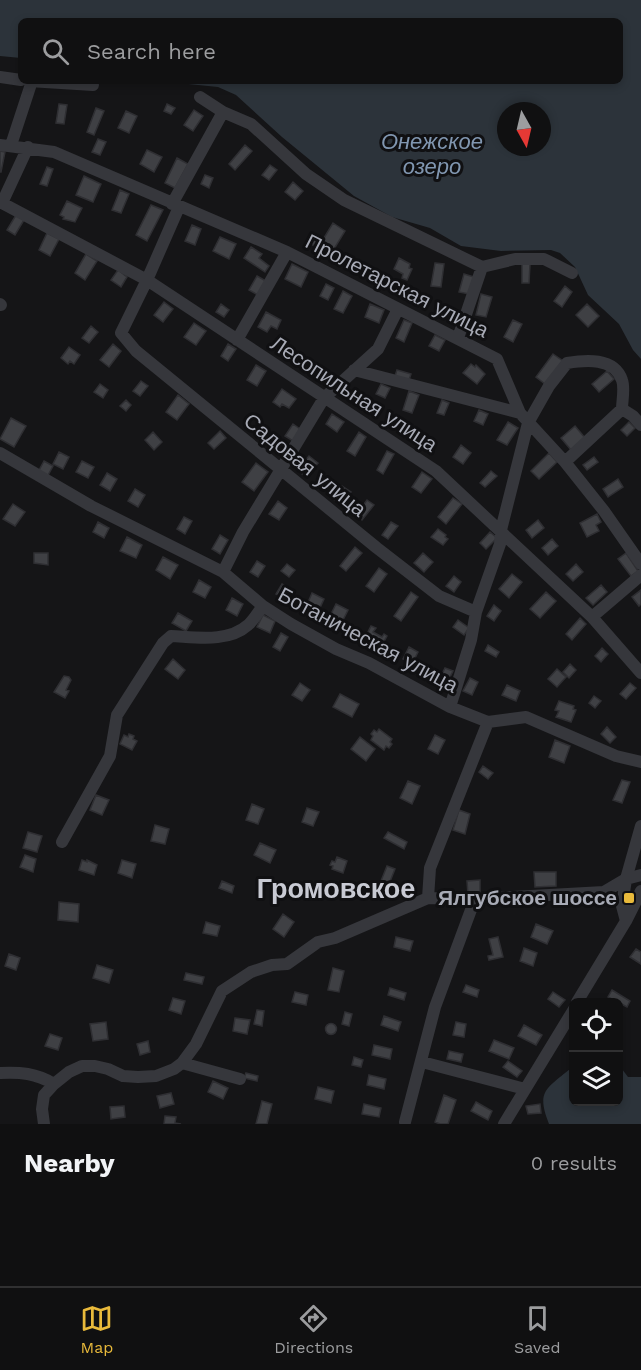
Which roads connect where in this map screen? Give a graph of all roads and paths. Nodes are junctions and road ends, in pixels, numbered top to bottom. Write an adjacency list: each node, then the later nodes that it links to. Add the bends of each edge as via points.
1 (0, 77): 2 (street)
2 (18, 80)
3 (29, 84): 8 (street)
4 (77, 84): 5 (street)
5 (93, 85)
6 (200, 98): 7 (street)
7 (224, 112): 11 (street); 13 (street, via 251,124 306,174 344,200)
8 (5, 145): 9 (street, Пролетарская улица)
9 (28, 147): 10 (street); 11 (street, Пролетарская улица, via 54,152)
10 (1, 203): 15 (street, Лесопильная улица)
11 (175, 205): 12 (street, Пролетарская улица); 15 (street)
12 (287, 252): 16 (street, Пролетарская улица); 18 (street)
13 (482, 267): 14 (street, via 515,259 544,259); 17 (street)
14 (572, 273)
15 (147, 280): 18 (street, Лесопильная улица); 27 (street, Садовая улица, via 120,333 136,351)
16 (398, 309): 17 (street, Пролетарская улица); 19 (street, via 378,349)
17 (458, 338): 22 (street, Пролетарская улица, via 497,358)
18 (237, 340): 20 (street, Лесопильная улица)
19 (354, 370): 20 (street); 22 (street)
20 (324, 398): 27 (street); 28 (street, Лесопильная улица, via 436,471)
21 (622, 409): 23 (street, via 622,380 611,366 589,359 567,363); 24 (street); 26 (street)
22 (520, 413): 23 (street, Пролетарская улица)
23 (528, 423): 26 (street, Пролетарская улица); 28 (street)
24 (641, 425)
25 (0, 453): 30 (street, Ботаническая улица, via 91,506)
26 (565, 462): 29 (street, Пролетарская улица)
27 (281, 471): 30 (street, via 243,532); 33 (street, Садовая улица, via 439,596)
28 (501, 530): 33 (street, via 500,544); 34 (street, Лесопильная улица)
29 (641, 564)
30 (224, 572): 32 (street, Ботаническая улица)
31 (641, 575): 34 (street)
32 (263, 606): 36 (street, Ботаническая улица, via 336,649); 40 (street, via 247,626 230,634 206,638 171,636 163,643 117,715 110,756)
33 (476, 612): 36 (street)
34 (592, 617): 35 (street, Лесопильная улица)
35 (641, 673)
36 (450, 707): 37 (street, Ботаническая улица)
37 (488, 722): 38 (street, Ботаническая улица, via 526,717 616,756); 44 (street, via 430,868)
38 (641, 762)
39 (641, 826): 42 (street)
40 (62, 842)
41 (641, 875): 42 (street)
42 (626, 879): 45 (street, via 604,892); 46 (street, via 622,906)
43 (639, 897): 46 (street)
44 (428, 898): 45 (street); 50 (street, via 318,942 287,964 272,964 251,972 222,991 196,1044)
45 (475, 899): 49 (street, via 435,1007)
46 (626, 921): 47 (street)
47 (579, 998)
48 (569, 1016): 54 (street)
49 (422, 1062): 54 (street); 55 (street)
50 (182, 1063): 52 (street); 53 (street, via 166,1072 138,1077 82,1066)
51 (0, 1073): 53 (street, via 31,1074)
52 (240, 1078)
53 (54, 1083): 56 (street, via 42,1101)
54 (525, 1089): 57 (street)
55 (405, 1122)
56 (44, 1124)
57 (504, 1124)

